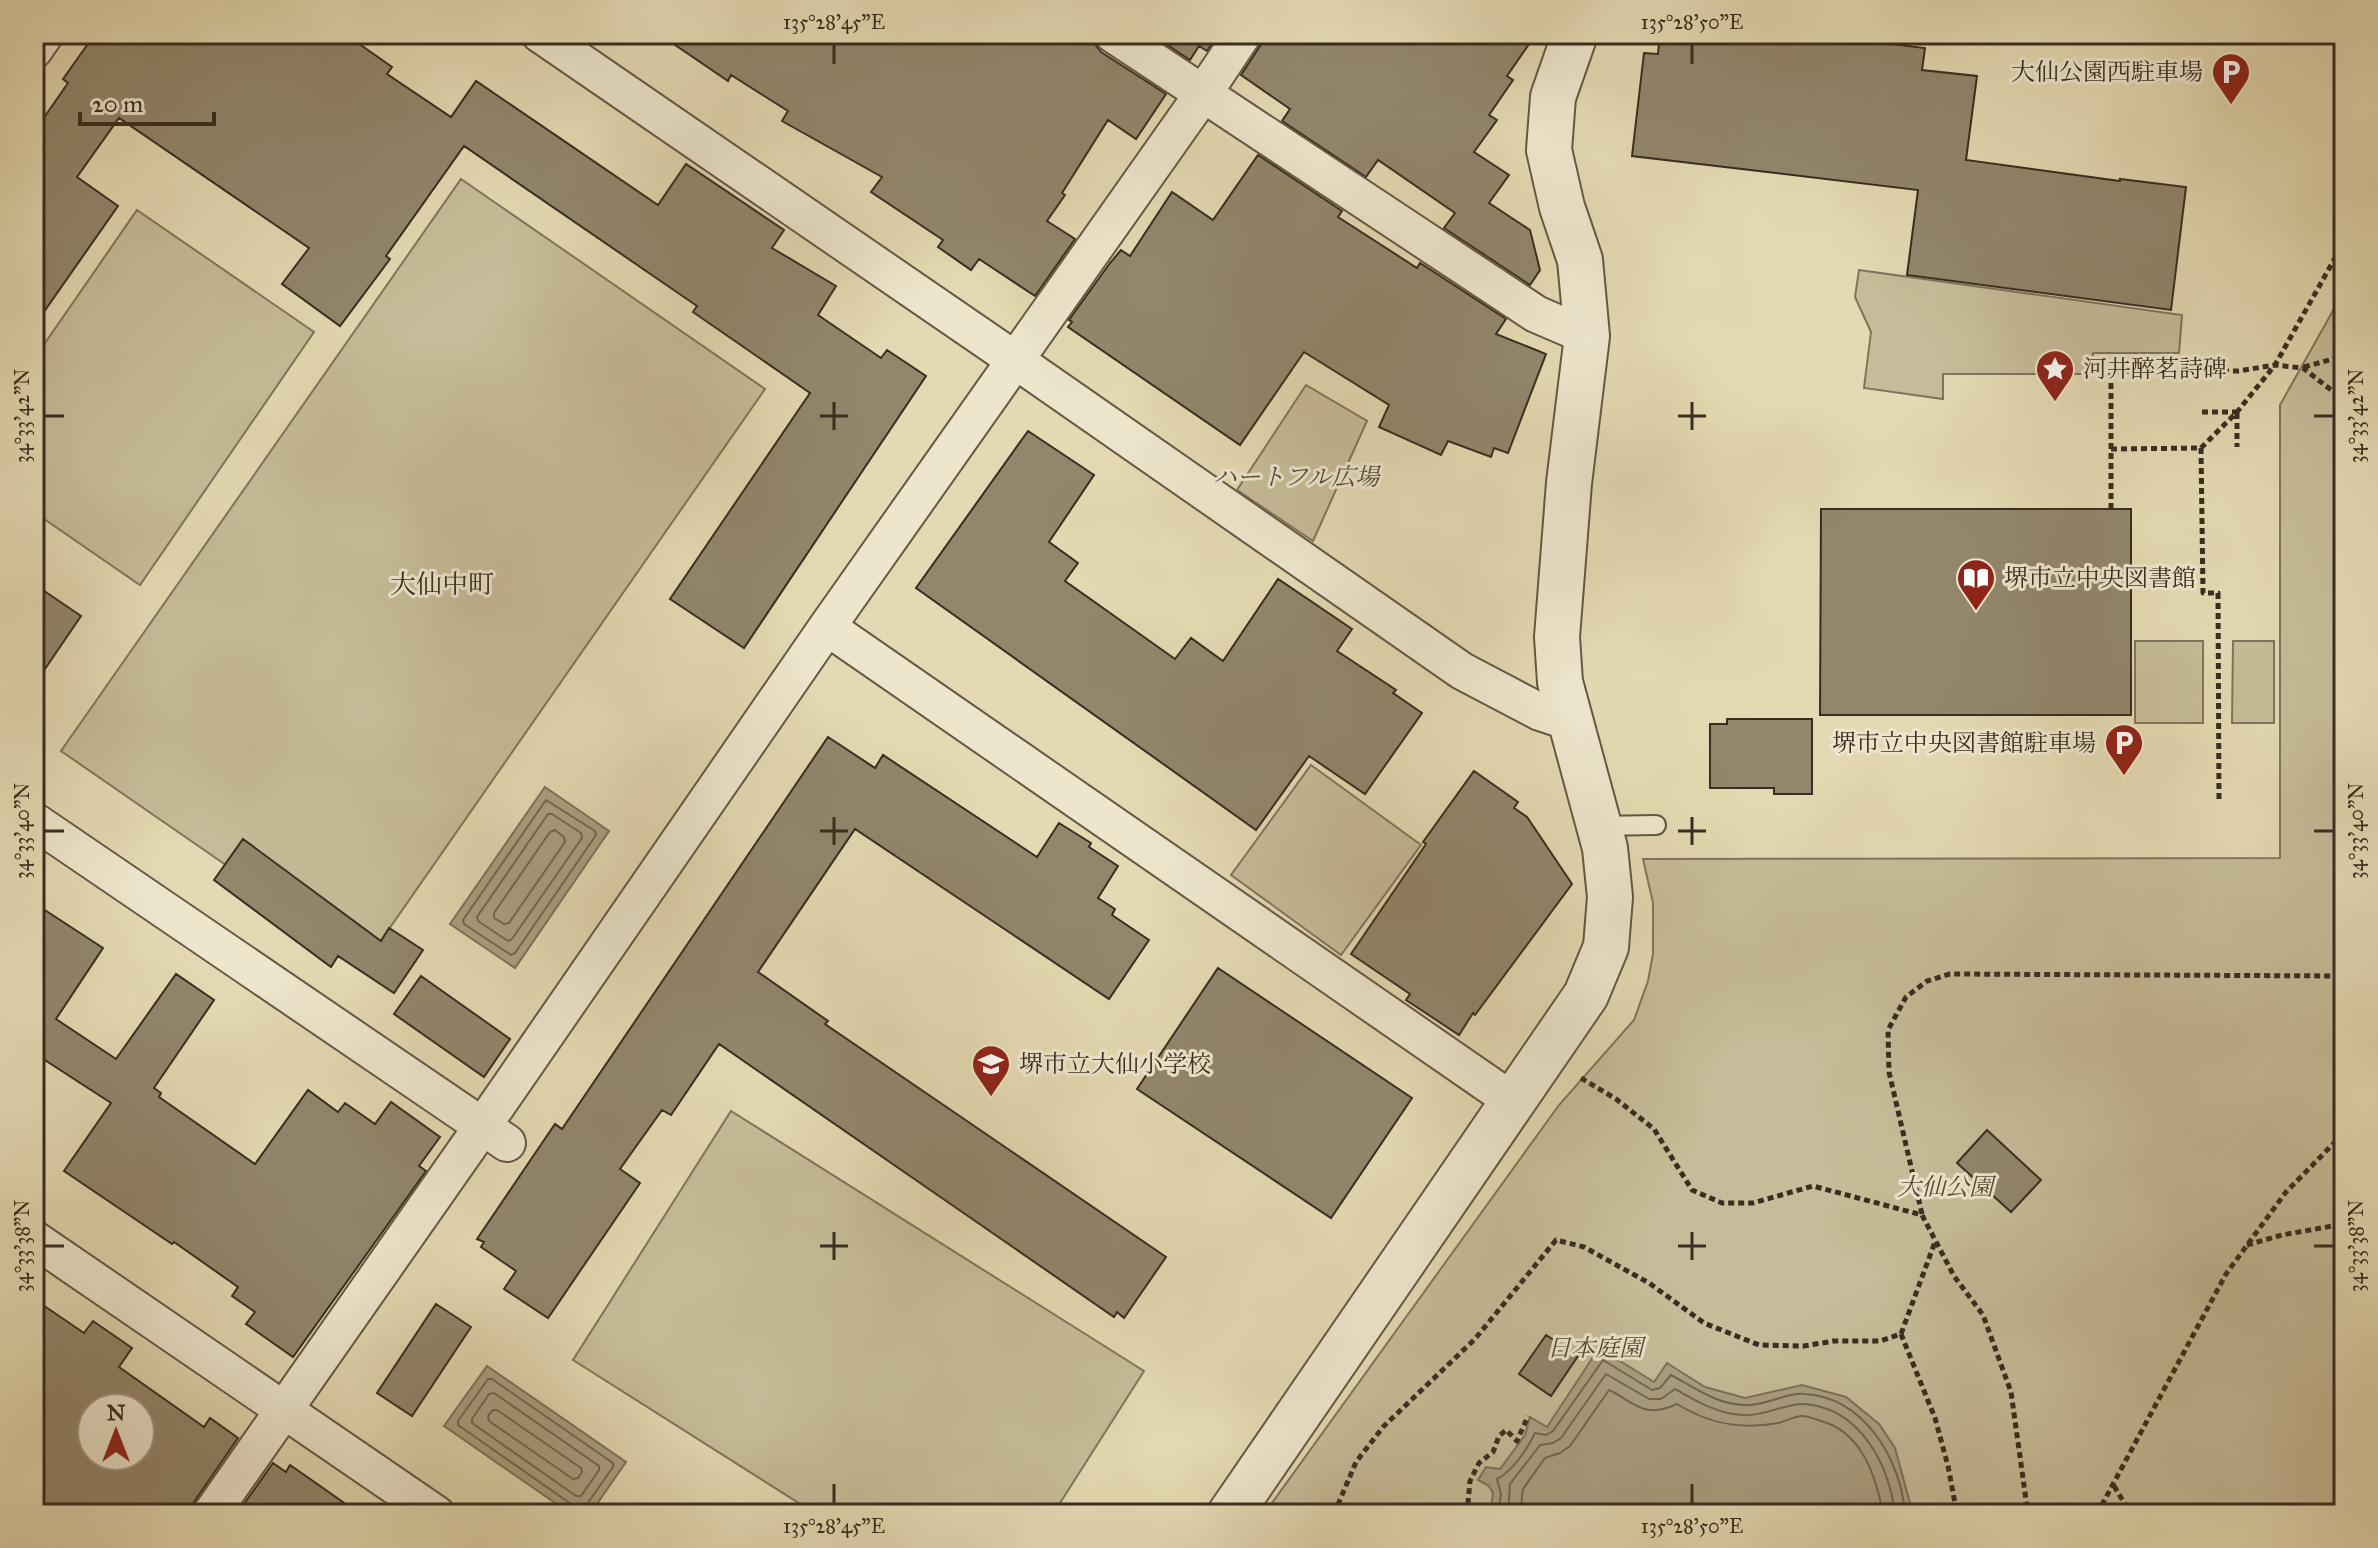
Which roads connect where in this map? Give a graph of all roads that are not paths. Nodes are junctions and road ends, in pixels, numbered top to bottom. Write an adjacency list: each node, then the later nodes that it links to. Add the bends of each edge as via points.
1 (45, 34): 6 (street)
2 (540, 34): 9 (street)
3 (1113, 34): 7 (street)
4 (1243, 34): 7 (street)
5 (1575, 34): 8 (street, via 1553,97 1549,150 1580,260)
6 (34, 50)
7 (1203, 94): 8 (street, via 1536,314); 9 (street)
8 (1587, 336): 11 (street, via 1557,637)
9 (1015, 360): 10 (street); 11 (street, via 1462,671)
10 (827, 627): 15 (street); 16 (street)
11 (1570, 722): 14 (street)
12 (34, 821): 16 (street)
13 (1656, 825): 14 (lane)
14 (1598, 826): 15 (street, via 1610,897 1606,947 1586,995)
15 (1514, 1102): 21 (street)
16 (494, 1135): 18 (street)
17 (34, 1239): 18 (street)
18 (283, 1408): 19 (street); 20 (street)
19 (211, 1514)
20 (436, 1514)
21 (1230, 1514)

